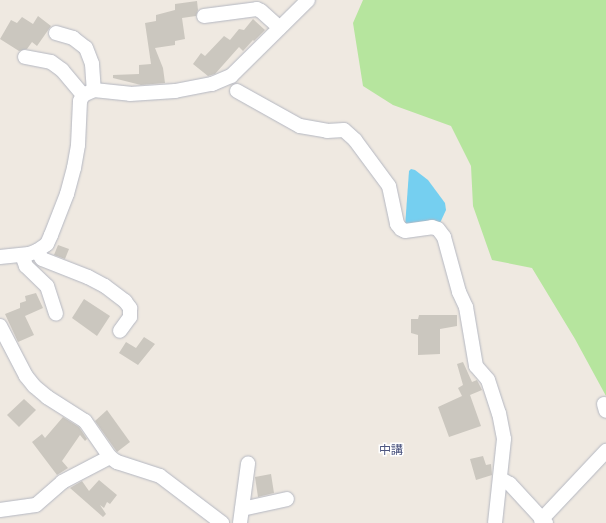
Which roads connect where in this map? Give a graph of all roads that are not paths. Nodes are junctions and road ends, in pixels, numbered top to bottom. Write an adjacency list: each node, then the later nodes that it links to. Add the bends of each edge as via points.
1 (308, 0): 3 (street)
2 (204, 16): 3 (street, via 257,9)
3 (280, 28): 7 (street, via 231,76 212,84 130,94)
4 (56, 33): 7 (street, via 73,38 86,48 92,64)
5 (25, 57): 7 (street, via 51,62)
6 (237, 91): 17 (street, via 300,126 344,130 355,140 389,186 397,224 401,229 405,231 432,227 438,229 444,237 459,292 466,307 476,366 488,380 499,413 504,439)
7 (88, 92): 8 (street, via 80,102 78,145 67,194 51,235 46,244)
8 (37, 251): 9 (street); 13 (street, via 42,259 88,277 125,301 130,308 130,317)
9 (22, 255): 10 (street); 11 (street, via 26,266 47,286)
10 (0, 257)
11 (56, 314)
12 (0, 326): 15 (street, via 26,376 34,386 85,421)
13 (120, 331)
14 (606, 451): 21 (street)
15 (110, 457): 20 (street, via 62,482 36,505); 22 (street, via 117,462 160,476)
16 (248, 464): 19 (street)
17 (501, 479): 21 (street, via 510,484); 24 (street)
18 (287, 499): 19 (street)
19 (242, 509): 23 (street)
20 (0, 510)
21 (544, 521)
22 (222, 523)
23 (240, 523)
24 (495, 523)

